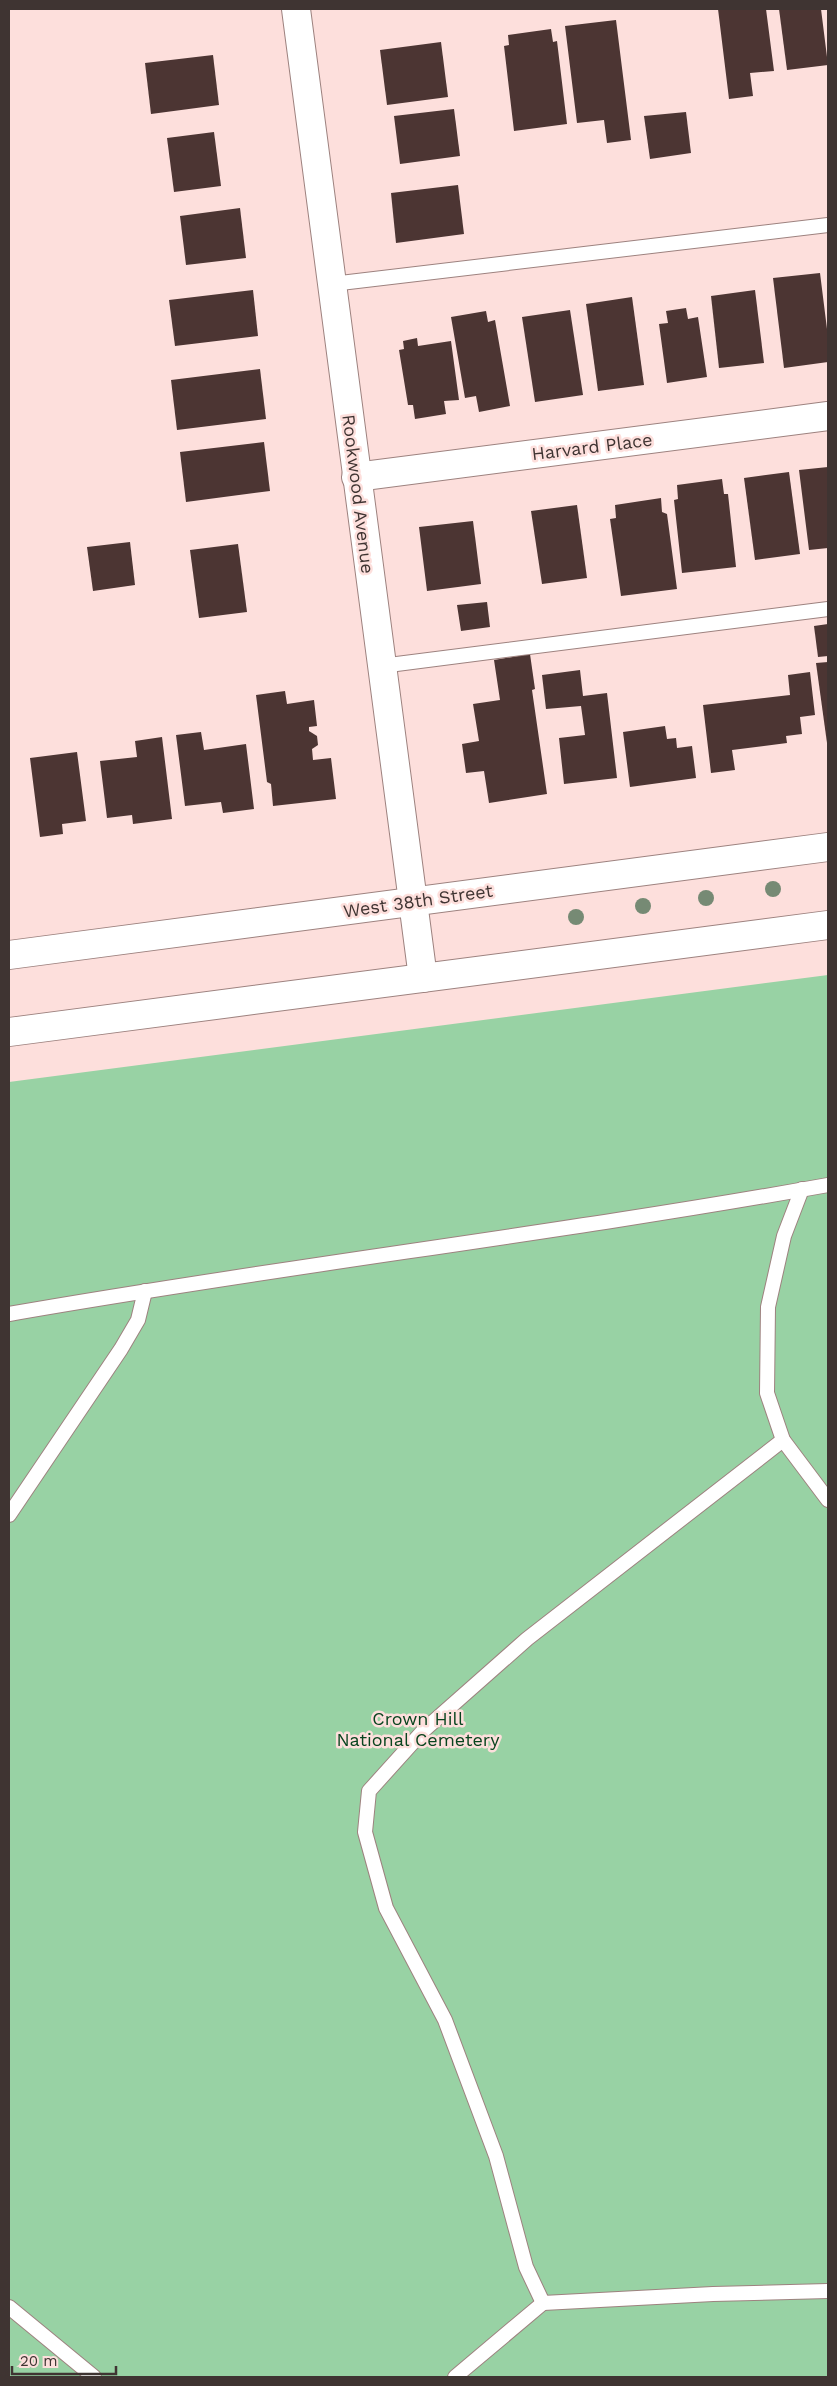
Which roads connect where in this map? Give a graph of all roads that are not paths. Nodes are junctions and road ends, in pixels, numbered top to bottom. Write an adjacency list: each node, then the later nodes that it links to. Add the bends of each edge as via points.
1 (296, 9): 3 (main road, Rookwood Avenue)
2 (828, 225): 3 (lane)
3 (332, 284): 5 (main road, Rookwood Avenue)
4 (828, 416): 5 (main road, Harvard Place)
5 (356, 477): 7 (main road, Rookwood Avenue)
6 (828, 609): 7 (lane)
7 (381, 666): 9 (main road, Rookwood Avenue)
8 (828, 847): 9 (main road, West 38th Street)
9 (413, 902): 11 (main road, West 38th Street); 12 (main road, Rookwood Avenue)
10 (828, 924): 12 (main road)
11 (9, 955)
12 (423, 978): 13 (main road)
13 (9, 1032)
14 (828, 1184): 15 (lane)
15 (802, 1189): 16 (lane, via 610,1222); 18 (lane, via 784,1236 768,1307 767,1393)
16 (145, 1291): 17 (lane); 20 (lane, via 138,1320 121,1348)
17 (9, 1314)
18 (783, 1440): 19 (lane); 22 (lane, via 527,1639 424,1730 369,1791 365,1832 386,1908 445,2020 496,2156 526,2267)
19 (828, 1500)
20 (9, 1515)
21 (828, 2291): 22 (lane)
22 (543, 2303): 25 (lane)
23 (9, 2307): 24 (lane)
24 (94, 2377)
25 (455, 2377)

